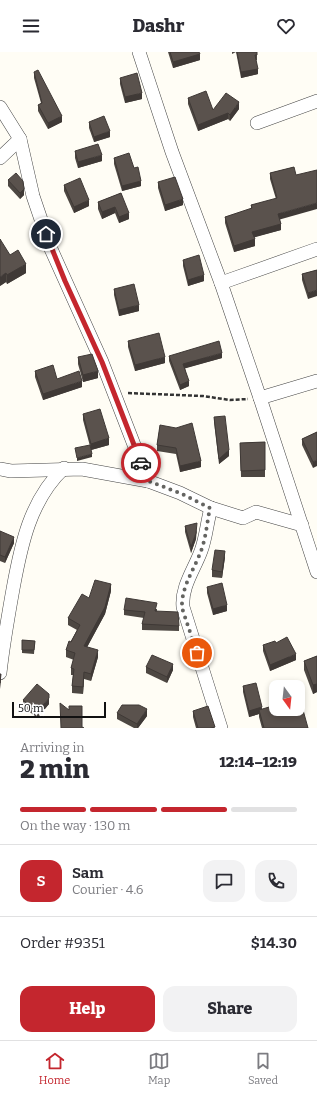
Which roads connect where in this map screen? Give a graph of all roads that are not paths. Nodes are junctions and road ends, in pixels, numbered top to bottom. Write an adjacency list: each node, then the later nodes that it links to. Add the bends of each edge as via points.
1 (139, 52): 8 (street, via 172,152)
2 (317, 101): 4 (street)
3 (0, 107): 5 (street)
4 (257, 123)
5 (20, 139): 6 (street); 13 (street, via 33,196 49,244 94,342)
6 (0, 158)
7 (317, 249): 8 (street)
8 (221, 283): 10 (street)
9 (317, 381): 10 (street)
10 (260, 398): 15 (street)
11 (0, 468): 12 (street, via 11,471)
12 (64, 468): 13 (street); 17 (street, via 39,500 24,533 3,638)
13 (148, 481): 14 (street)
14 (210, 508): 15 (street, via 243,518 256,512); 18 (street, via 201,550 186,585 182,608)
15 (302, 525): 16 (street)
16 (317, 572)
17 (0, 674)
18 (221, 728)

